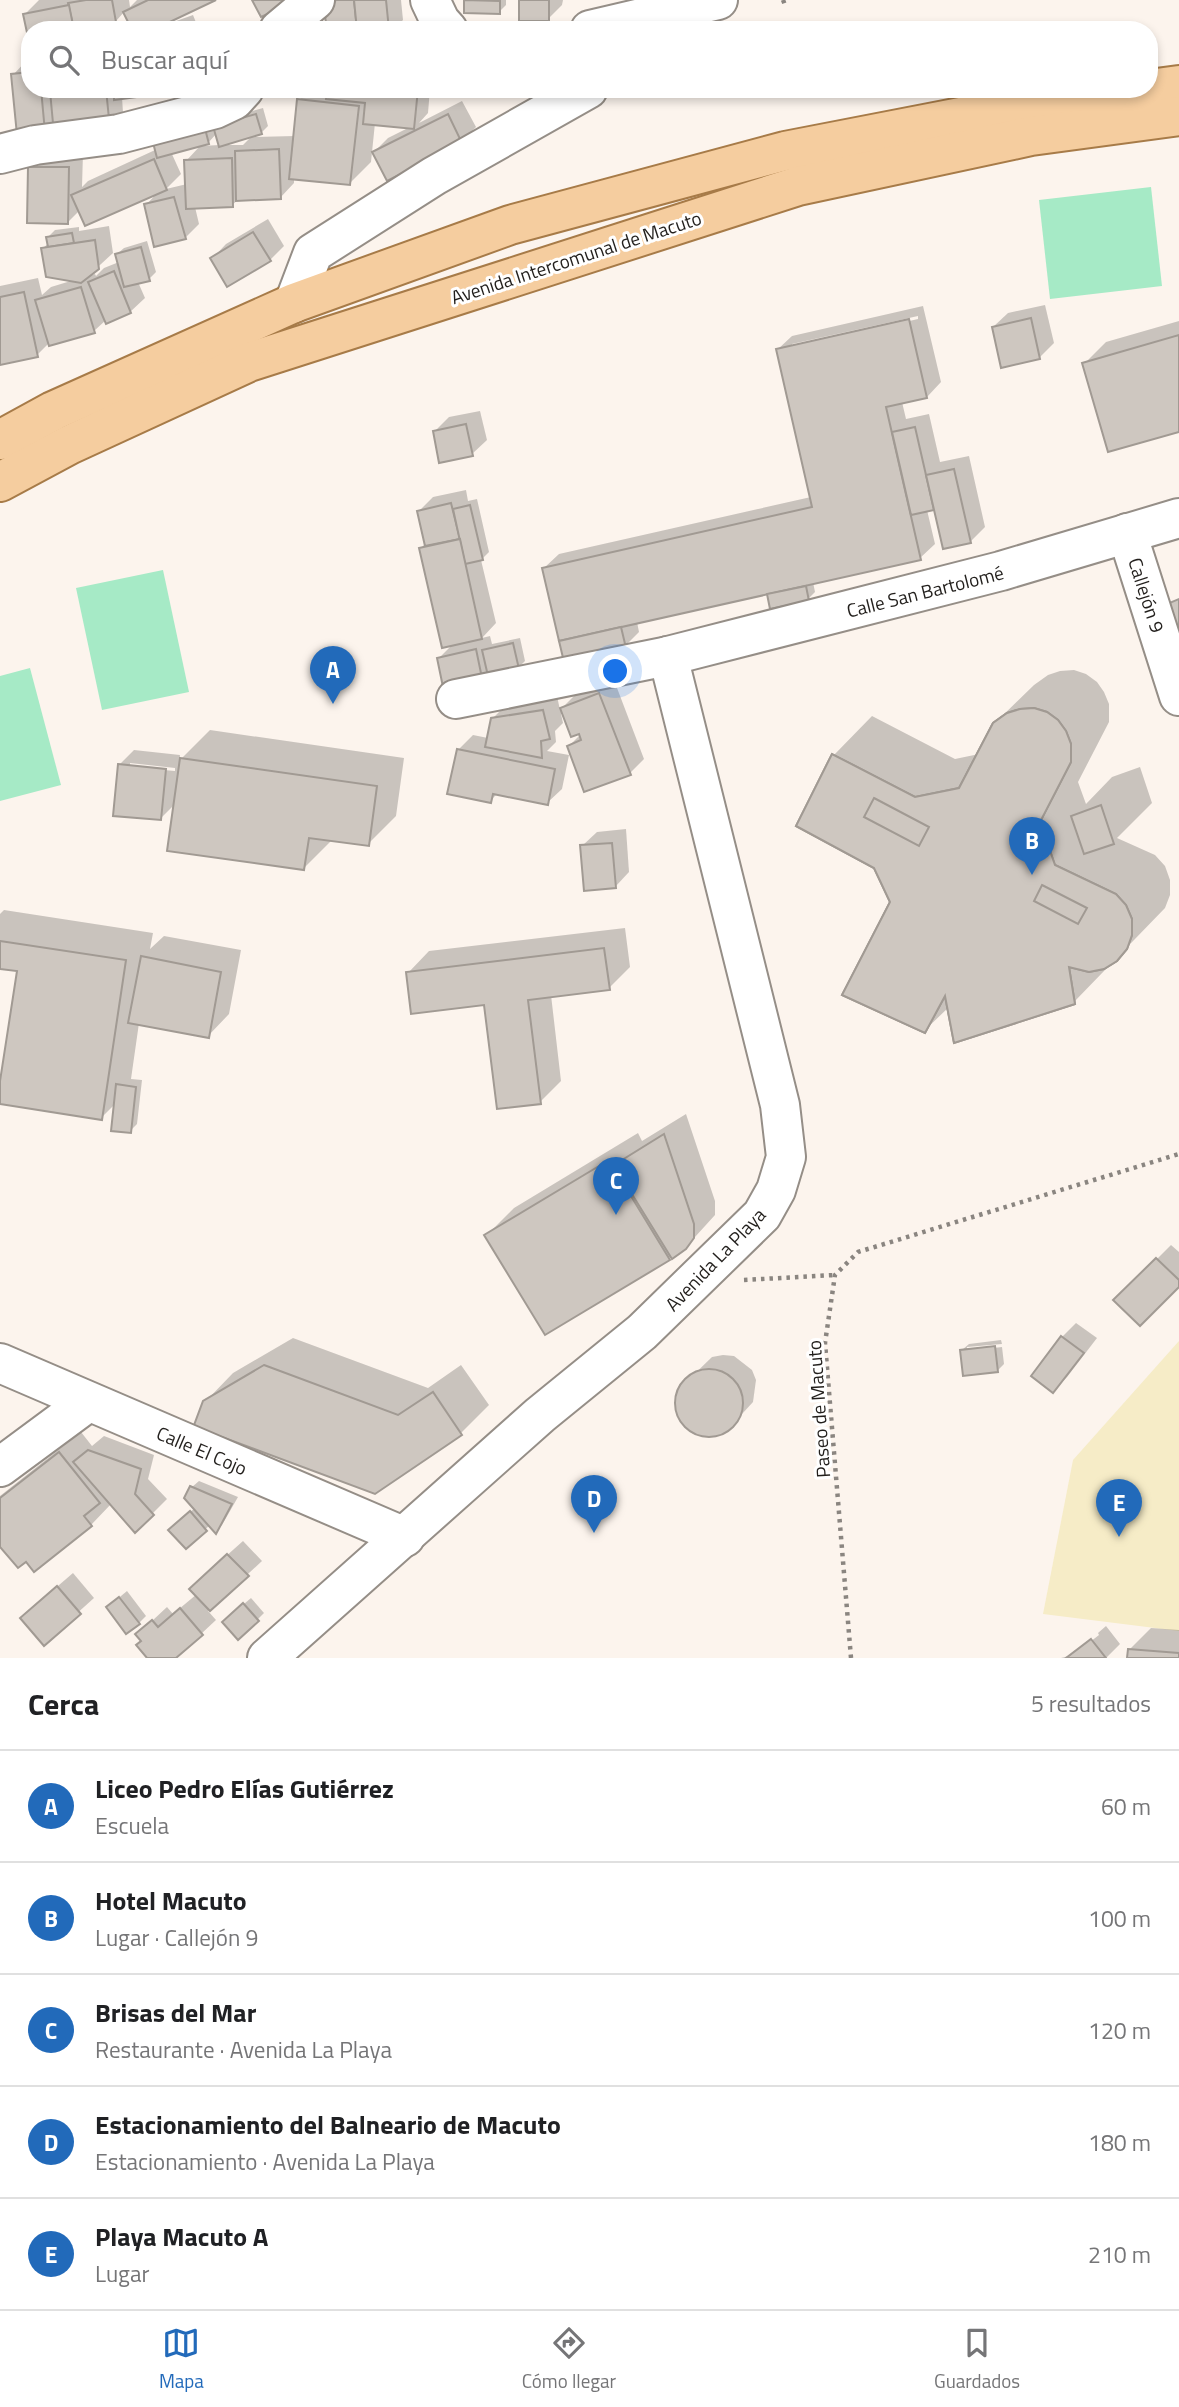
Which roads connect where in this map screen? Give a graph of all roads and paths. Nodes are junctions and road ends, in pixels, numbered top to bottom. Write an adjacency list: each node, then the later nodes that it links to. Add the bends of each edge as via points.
1 (316, 0): 5 (street)
2 (430, 0): 6 (street)
3 (718, 0): 7 (street)
4 (727, 0): 8 (street)
5 (290, 21)
6 (440, 21)
7 (628, 21)
8 (696, 21)
9 (1179, 85): 10 (main road)
10 (1158, 88)
11 (236, 98): 15 (street, via 203,112 119,134)
12 (572, 98): 16 (street, via 434,176 313,253)
13 (1074, 98): 16 (main road, via 785,151 510,225)
14 (1179, 116): 18 (main road, Avenida Intercomunal de Macuto, via 1031,136 785,190 249,362)
15 (0, 154)
16 (294, 303): 17 (main road, via 53,411)
17 (0, 440)
18 (0, 482)
19 (1179, 518): 20 (street, Calle San Bartolomé)
20 (1127, 533): 21 (street, Calle San Bartolomé, via 1002,571); 22 (street, Callejón 9)
21 (668, 656): 23 (street, Calle San Bartolomé); 25 (street, Avenida La Playa, via 780,1105 786,1157 762,1215)
22 (1179, 696)
23 (456, 699)
24 (1179, 1154): 26 (path, via 858,1252)
25 (723, 1255): 26 (path, via 746,1281); 30 (street, Avenida La Playa, via 642,1332 540,1415)
26 (835, 1275): 32 (path, Paseo de Macuto, via 825,1343)
27 (0, 1363): 28 (street, Calle El Cojo)
28 (88, 1402): 29 (street); 30 (street, Calle El Cojo)
29 (0, 1467)
30 (405, 1537): 31 (street, Avenida La Playa)
31 (267, 1658)
32 (851, 1658)

